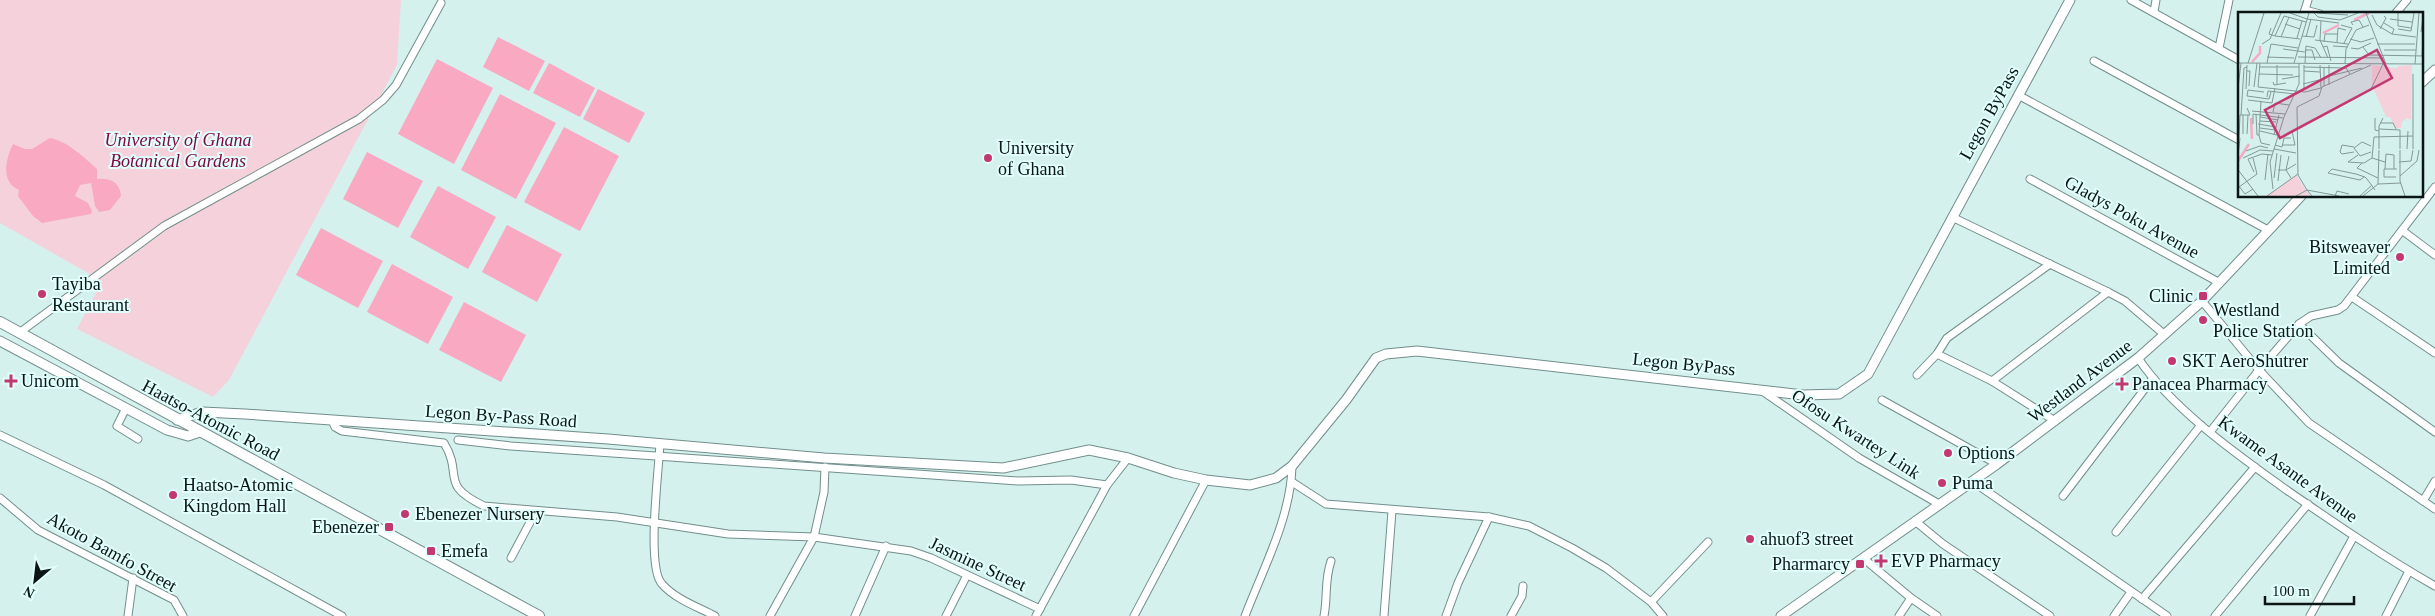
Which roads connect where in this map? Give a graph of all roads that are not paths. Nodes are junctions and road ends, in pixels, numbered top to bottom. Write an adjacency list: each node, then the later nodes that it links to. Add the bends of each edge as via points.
1 (2070, 0): 16 (street, Legon ByPass)
2 (2131, 0): 8 (street)
3 (2156, 0): 8 (street)
4 (2229, 0): 11 (street)
5 (2308, 0): 9 (street)
6 (2407, 0): 10 (street)
7 (441, 3): 32 (street, via 396,85 359,119 164,226)
8 (2154, 12): 11 (street)
9 (2304, 12)
10 (2397, 12)
11 (2219, 48): 12 (street)
12 (2238, 59)
13 (2094, 61): 17 (street)
14 (2435, 70): 15 (street)
15 (2422, 82)
16 (2018, 95): 21 (street, Legon ByPass); 22 (street)
17 (2238, 139)
18 (2030, 179): 26 (street, Gladys Poku Avenue)
19 (2435, 187): 23 (street)
20 (2299, 198): 22 (street, Westland Avenue)
21 (1952, 217): 25 (street); 42 (street, Legon ByPass, via 1868,374 1839,394 1803,395)
22 (2268, 230): 26 (street, Westland Avenue)
23 (2403, 231): 24 (street); 28 (street)
24 (2435, 255)
25 (2050, 264): 27 (street); 36 (street, via 1947,338)
26 (2220, 283): 29 (street, Westland Avenue)
27 (2108, 292): 33 (street, via 2125,301); 41 (street)
28 (2352, 297): 31 (street, via 2338,310 2311,316); 35 (street)
29 (2202, 301): 33 (street, Westland Avenue); 38 (street)
30 (0, 322): 32 (main road, Haatso-Atomic Road)
31 (2299, 324): 38 (street); 51 (street, via 2339,363)
32 (19, 333): 45 (main road, Haatso-Atomic Road)
33 (2165, 335): 37 (street, Westland Avenue)
34 (0, 341): 44 (street)
35 (2435, 353)
36 (1936, 354): 39 (street); 41 (street)
37 (2138, 358): 40 (street, Kwame Asante Avenue); 47 (street, Westland Avenue)
38 (2259, 370): 50 (street); 70 (street, via 2320,432)
39 (1917, 375)
40 (2153, 378): 48 (street, Kwame Asante Avenue); 68 (street)
41 (1992, 381): 47 (street)
42 (1757, 388): 60 (street, Legon ByPass, via 1417,351 1386,354 1370,365); 71 (street, Ofosu Kwartey Link, via 1858,458)
43 (1882, 400): 59 (street)
44 (126, 408): 49 (street, via 176,434 188,436); 53 (street, via 117,426)
45 (177, 420): 46 (street, Legon By-Pass Road, via 202,412); 49 (main road, Haatso-Atomic Road)
46 (332, 420): 55 (street, Legon By-Pass Road); 74 (street, Jasmine Street, via 342,431 440,441 448,449 456,489 466,498 484,506)
47 (2055, 421): 59 (street, Westland Avenue)
48 (2201, 425): 50 (street, Kwame Asante Avenue); 79 (street)
49 (200, 432): 101 (main road, Haatso-Atomic Road)
50 (2210, 432): 62 (street, Kwame Asante Avenue)
51 (2435, 432)
52 (0, 435): 100 (street, via 104,485)
53 (138, 439)
54 (458, 440): 56 (street)
55 (660, 443): 56 (street); 57 (street, Legon By-Pass Road)
56 (660, 456): 61 (street); 78 (street)
57 (824, 458): 58 (street, Legon ByPass, via 1003,468 1089,450)
58 (1128, 458): 63 (street, Legon ByPass); 67 (street)
59 (1997, 464): 64 (street, Westland Avenue)
60 (1292, 466): 63 (street, Legon ByPass, via 1276,478 1250,484); 66 (street)
61 (825, 467): 67 (street, via 1018,481 1071,480); 81 (street, via 824,492)
62 (2255, 467): 72 (street, Kwame Asante Avenue); 94 (street)
63 (1206, 480): 106 (street)
64 (1972, 481): 71 (street, Westland Avenue); 92 (street)
65 (2435, 481): 70 (street)
66 (1292, 482): 75 (street, via 1326,504); 107 (street, via 1282,524)
67 (1107, 485): 96 (street)
68 (2063, 496)
69 (0, 498): 89 (street, Akoto Bamfo Street, via 38,530)
70 (2422, 501): 73 (street)
71 (1939, 504): 77 (street, Westland Avenue)
72 (2308, 504): 80 (street, Kwame Asante Avenue); 118 (street)
73 (2435, 509)
74 (536, 511): 78 (street, Jasmine Street); 84 (street)
75 (1392, 511): 76 (street); 109 (street)
76 (1489, 517): 95 (street, via 1529,526 1606,568); 110 (street)
77 (1915, 521): 85 (street, Westland Avenue); 115 (street, via 1950,549)
78 (654, 523): 81 (street, Jasmine Street, via 728,534); 102 (street, via 656,569 660,583)
79 (2116, 532)
80 (2354, 536): 87 (street, Kwame Asante Avenue); 119 (street)
81 (814, 537): 83 (street, Jasmine Street); 103 (street)
82 (1708, 542): 95 (street)
83 (886, 546): 88 (street, Jasmine Street, via 921,553); 104 (street)
84 (511, 558)
85 (1863, 558): 93 (street); 97 (street, Westland Avenue)
86 (1331, 561): 108 (street, via 1325,582 1327,601)
87 (2409, 571): 91 (street, Kwame Asante Avenue); 120 (street)
88 (968, 574): 96 (street, Jasmine Street); 105 (street)
89 (133, 578): 98 (street); 99 (street, Akoto Bamfo Street, via 174,600)
90 (1523, 586): 111 (street, via 1522,596)
91 (2435, 586)
92 (2131, 592): 94 (street); 116 (street)
93 (1912, 598): 113 (street); 114 (street)
94 (2142, 600): 117 (street)
95 (1651, 602): 112 (street)
96 (1038, 613)
97 (1785, 615)
98 (128, 616)
99 (183, 616)
100 (342, 616)
101 (539, 616)
102 (714, 616)
103 (770, 616)
104 (855, 616)
105 (946, 616)
106 (1134, 616)
107 (1246, 616)
108 (1324, 616)
109 (1384, 616)
110 (1446, 616)
111 (1511, 616)
112 (1664, 616)
113 (1899, 616)
114 (1937, 616)
115 (2050, 616)
116 (2114, 616)
117 (2167, 616)
118 (2215, 616)
119 (2310, 616)
120 (2386, 616)

